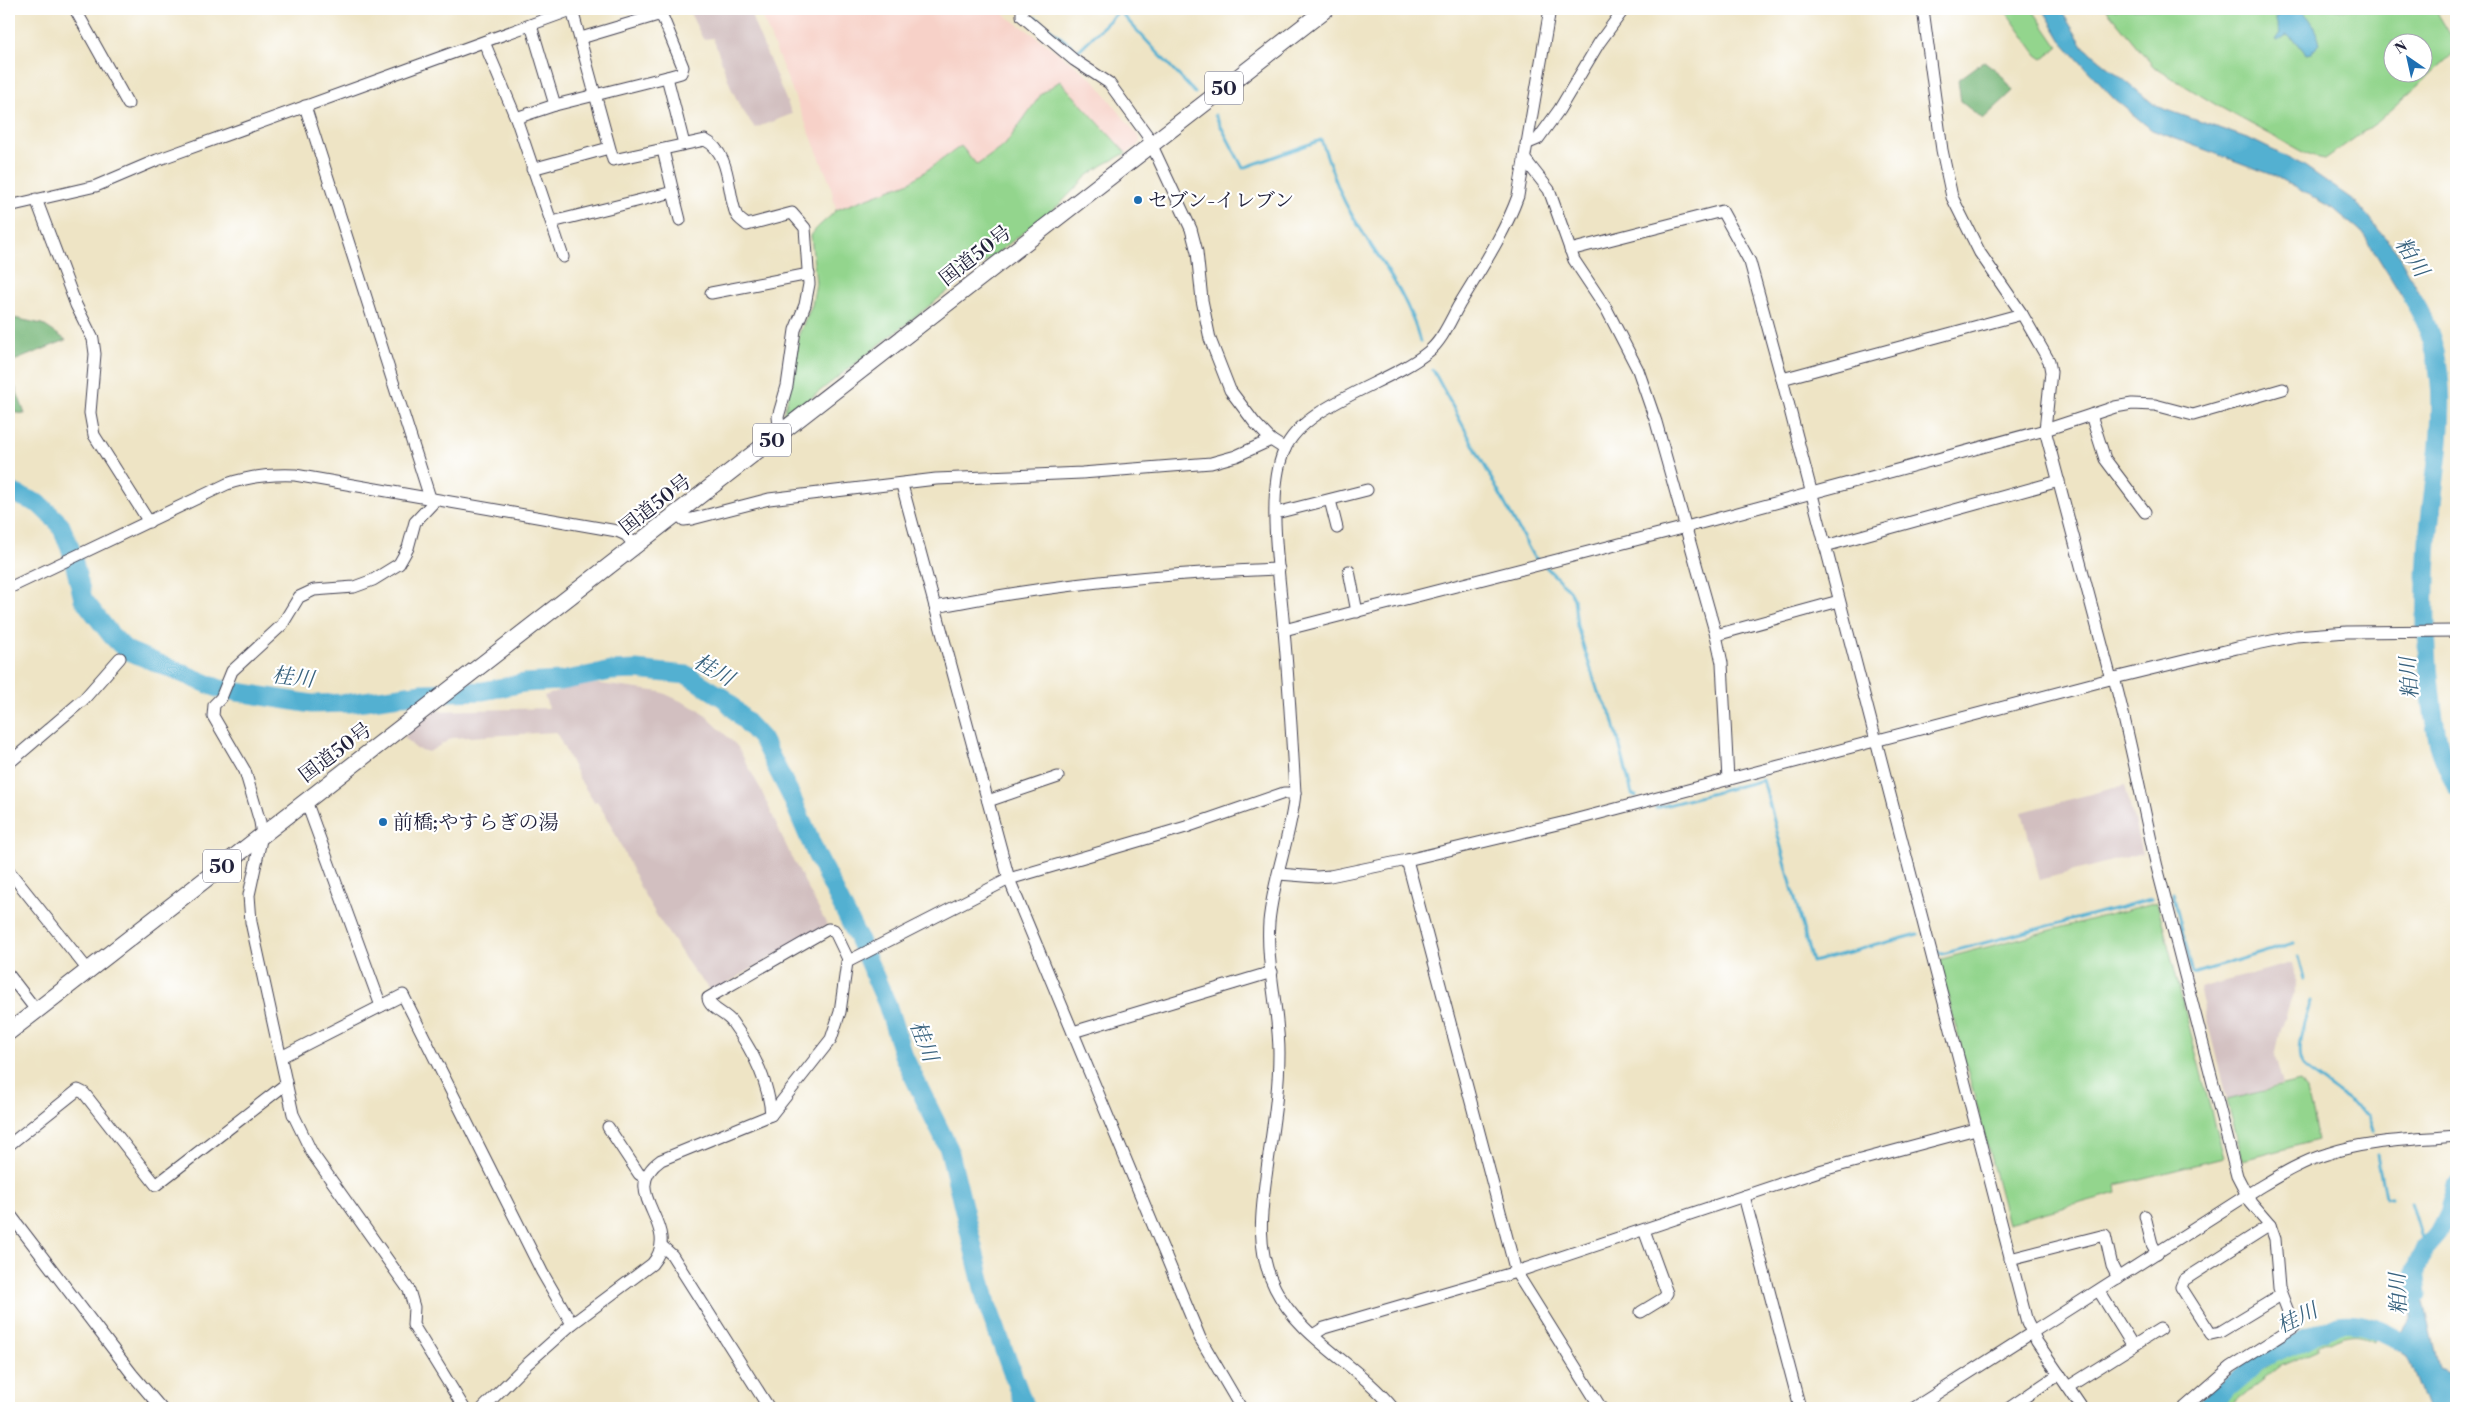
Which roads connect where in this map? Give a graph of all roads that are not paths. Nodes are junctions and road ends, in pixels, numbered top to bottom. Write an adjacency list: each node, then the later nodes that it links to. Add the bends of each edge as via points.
1 (75, 9): 13 (street)
2 (1022, 9): 19 (street, via 1022,16 1034,27 1074,60 1109,83)
3 (1326, 9): 19 (highway, 国道50号 / 50)
4 (1550, 9): 18 (street)
5 (1624, 9): 18 (street, via 1538,139)
6 (1923, 9): 33 (street, via 1942,150 1952,197 1980,253)
7 (573, 10): 8 (street); 9 (street)
8 (531, 25): 10 (street); 14 (street)
9 (581, 38): 11 (street, via 658,15 663,18 683,67 681,72); 12 (street)
10 (484, 42): 15 (street); 16 (street)
11 (667, 77): 12 (street); 17 (street)
12 (596, 94): 14 (street); 20 (street)
13 (128, 104)
14 (555, 105): 16 (street)
15 (305, 106): 25 (street, via 96,186); 45 (street)
16 (516, 118): 23 (street)
17 (684, 144): 21 (street); 31 (street, via 710,142 723,159 737,216 748,225 792,213 796,216 805,228)
18 (1526, 144): 22 (street)
19 (1151, 145): 38 (highway, 国道50号 / 50); 39 (street, via 1191,229 1206,323 1215,355 1230,390)
20 (609, 148): 21 (street, via 611,156 617,160); 23 (street)
21 (664, 150): 24 (street)
22 (1524, 158): 29 (street, via 1549,190); 40 (street, via 1518,196 1510,217 1437,342 1416,360 1311,419)
23 (532, 169): 28 (street)
24 (674, 192): 27 (street); 28 (street)
25 (36, 199): 26 (street); 50 (street, via 76,305 93,339 95,354 90,413 94,435)
26 (9, 206)
27 (680, 220)
28 (552, 222): 30 (street)
29 (1570, 250): 34 (street, via 1722,211 1750,262); 51 (street, via 1580,272 1606,308 1638,370)
30 (563, 258)
31 (809, 274): 32 (street); 38 (street, via 806,300 795,330 787,386 778,417)
32 (711, 293)
33 (2022, 314): 34 (street); 37 (street, via 2049,361 2051,372)
34 (1782, 379): 44 (street)
35 (2283, 389): 36 (street, via 2193,415 2180,413 2168,406 2144,404 2115,407)
36 (2091, 415): 37 (street); 47 (street, via 2105,459)
37 (2045, 430): 41 (street); 44 (street)
38 (780, 434): 49 (highway, 国道50号 / 50)
39 (1271, 440): 40 (street); 42 (street, via 1211,463 936,480)
40 (1284, 448): 48 (street, via 1276,477)
41 (2059, 481): 54 (street); 65 (street)
42 (902, 485): 49 (street, via 769,499 692,519 684,520); 59 (street)
43 (1368, 490): 46 (street)
44 (1811, 493): 51 (street); 54 (street)
45 (432, 498): 50 (street, via 295,475 256,476 227,484); 53 (street, via 617,531 626,535); 73 (street, via 432,504 415,522 408,548 399,564 354,587 314,590 299,597 282,625 231,673 214,705 213,716 245,771)
46 (1330, 500): 48 (street); 52 (street)
47 (2145, 512)
48 (1276, 513): 55 (street)
49 (677, 514): 53 (highway, 国道50号 / 50)
50 (149, 522): 57 (street)
51 (1686, 527): 60 (street); 63 (street)
52 (1337, 528)
53 (635, 546): 71 (highway, 国道50号 / 50)
54 (1825, 546): 58 (street)
55 (1279, 569): 59 (street, via 1192,572); 61 (street)
56 (1349, 571): 60 (street)
57 (9, 588)
58 (1839, 601): 63 (street); 66 (street)
59 (935, 607): 72 (street)
60 (1357, 612): 61 (street)
61 (1284, 630): 70 (street)
62 (2456, 631): 65 (street, via 2296,636)
63 (1716, 635): 69 (street, via 1722,663)
64 (120, 658): 67 (street, via 84,699)
65 (2112, 678): 66 (street); 94 (street, via 2238,1176)
66 (1876, 741): 69 (street); 90 (street)
67 (9, 763)
68 (1058, 778): 72 (street)
69 (1728, 780): 74 (street)
70 (1295, 792): 76 (street); 77 (street)
71 (306, 801): 73 (highway, 国道50号 / 50); 82 (street)
72 (988, 801): 77 (street)
73 (262, 835): 79 (highway, 国道50号 / 50); 86 (street, via 250,895 251,922)
74 (1407, 860): 76 (street, via 1330,876); 103 (street)
75 (9, 871): 79 (street)
76 (1279, 874): 80 (street, via 1268,938)
77 (1009, 879): 78 (street); 85 (street)
78 (851, 959): 88 (street, via 847,962 840,1012 831,1039); 88 (street, via 834,930 828,929 708,998 712,1006 731,1020 748,1048 762,1078)
79 (88, 970): 83 (highway, 国道50号 / 50)
80 (1272, 972): 85 (street); 111 (street, via 1279,1028 1279,1081 1261,1216 1262,1247 1268,1274 1276,1290 1285,1305)
81 (9, 975): 83 (street)
82 (381, 1006): 86 (street); 108 (street, via 403,995 542,1272)
83 (36, 1010): 84 (highway, 国道50号 / 50)
84 (9, 1032)
85 (1073, 1032): 119 (street, via 1200,1338)
86 (281, 1057): 87 (street)
87 (286, 1084): 92 (street, via 156,1185 84,1093 78,1090); 116 (street, via 294,1114 312,1153 409,1290 414,1307 413,1325)
88 (772, 1115): 93 (street, via 661,1160)
89 (608, 1127): 93 (street, via 639,1174)
90 (1976, 1129): 95 (street, via 1819,1171); 102 (street)
91 (2456, 1136): 94 (street, via 2365,1145 2326,1154)
92 (9, 1145)
93 (645, 1178): 100 (street, via 646,1197 662,1236)
94 (2247, 1195): 98 (street); 101 (street)
95 (1744, 1196): 99 (street); 122 (street)
96 (9, 1213): 115 (street)
97 (2145, 1216): 101 (street)
98 (2270, 1225): 106 (street, via 2275,1239); 106 (street, via 2184,1280 2181,1287 2211,1334 2220,1332)
99 (1644, 1230): 103 (street); 107 (street, via 1667,1293)
100 (662, 1246): 108 (street, via 652,1264); 118 (street, via 672,1255)
101 (2157, 1253): 104 (street)
102 (2010, 1259): 104 (street, via 2105,1235); 110 (street)
103 (1516, 1272): 111 (street, via 1324,1328); 121 (street)
104 (2118, 1278): 105 (street)
105 (2099, 1291): 110 (street); 112 (street)
106 (2281, 1295): 126 (street, via 2294,1327 2231,1367)
107 (1641, 1312)
108 (572, 1324): 117 (street)
109 (2160, 1329): 112 (street)
110 (2032, 1334): 113 (street); 123 (street)
111 (1313, 1335): 120 (street)
112 (2132, 1346): 114 (street)
113 (2059, 1374): 114 (street); 124 (street)
114 (2068, 1387): 125 (street)
115 (161, 1408)
116 (464, 1408)
117 (483, 1408)
118 (769, 1408)
119 (1241, 1408)
120 (1393, 1408)
121 (1601, 1408)
122 (1800, 1408)
123 (1914, 1408)
124 (2009, 1408)
125 (2082, 1408)
126 (2184, 1408)

